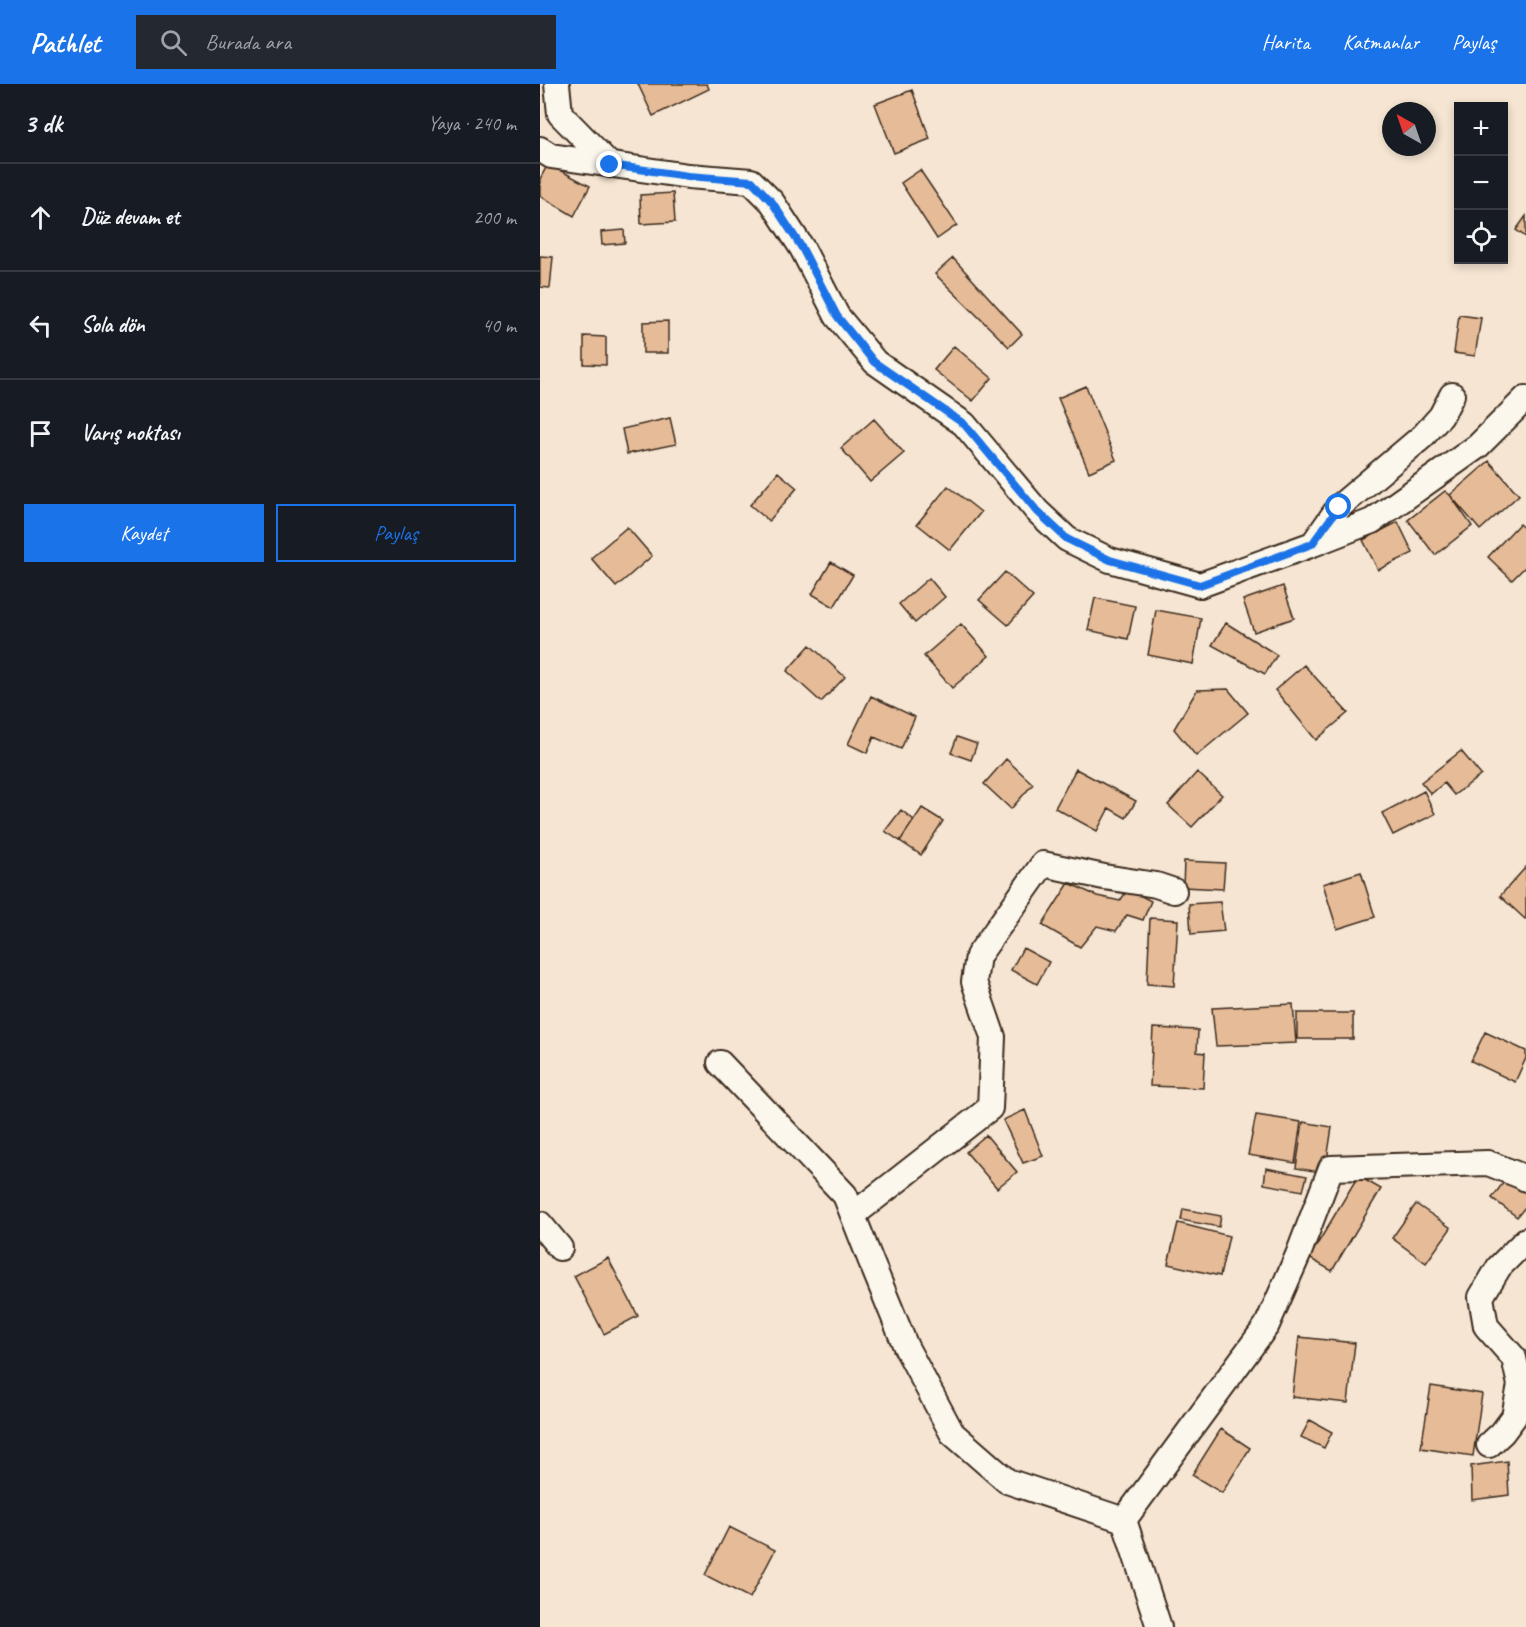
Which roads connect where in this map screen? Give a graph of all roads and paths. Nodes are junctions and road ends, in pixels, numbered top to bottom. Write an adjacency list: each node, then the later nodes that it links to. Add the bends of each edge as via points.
1 (557, 84): 3 (street, via 560,114)
2 (540, 149): 3 (street, via 550,156)
3 (610, 165): 6 (street, via 752,181 772,202 802,248 837,316 874,362 964,424 1037,511 1067,539 1110,560 1200,585)
4 (1452, 395): 6 (street, via 1435,423 1339,507)
5 (1526, 398): 6 (street, via 1478,446 1372,521)
6 (1312, 544)
7 (1174, 891): 10 (street, via 1043,864 978,956 974,982 993,1037 990,1108)
8 (720, 1063): 10 (street, via 845,1195)
9 (1526, 1179): 15 (street, via 1488,1163 1330,1168 1267,1325)
10 (853, 1215): 15 (street, via 906,1347 952,1433 1006,1481)
11 (540, 1224): 13 (street)
12 (1526, 1240): 14 (street, via 1499,1267 1481,1297 1486,1326 1514,1358 1520,1385 1514,1418)
13 (560, 1248)
14 (1489, 1445)
15 (1124, 1520): 16 (street)
16 (1159, 1627)

